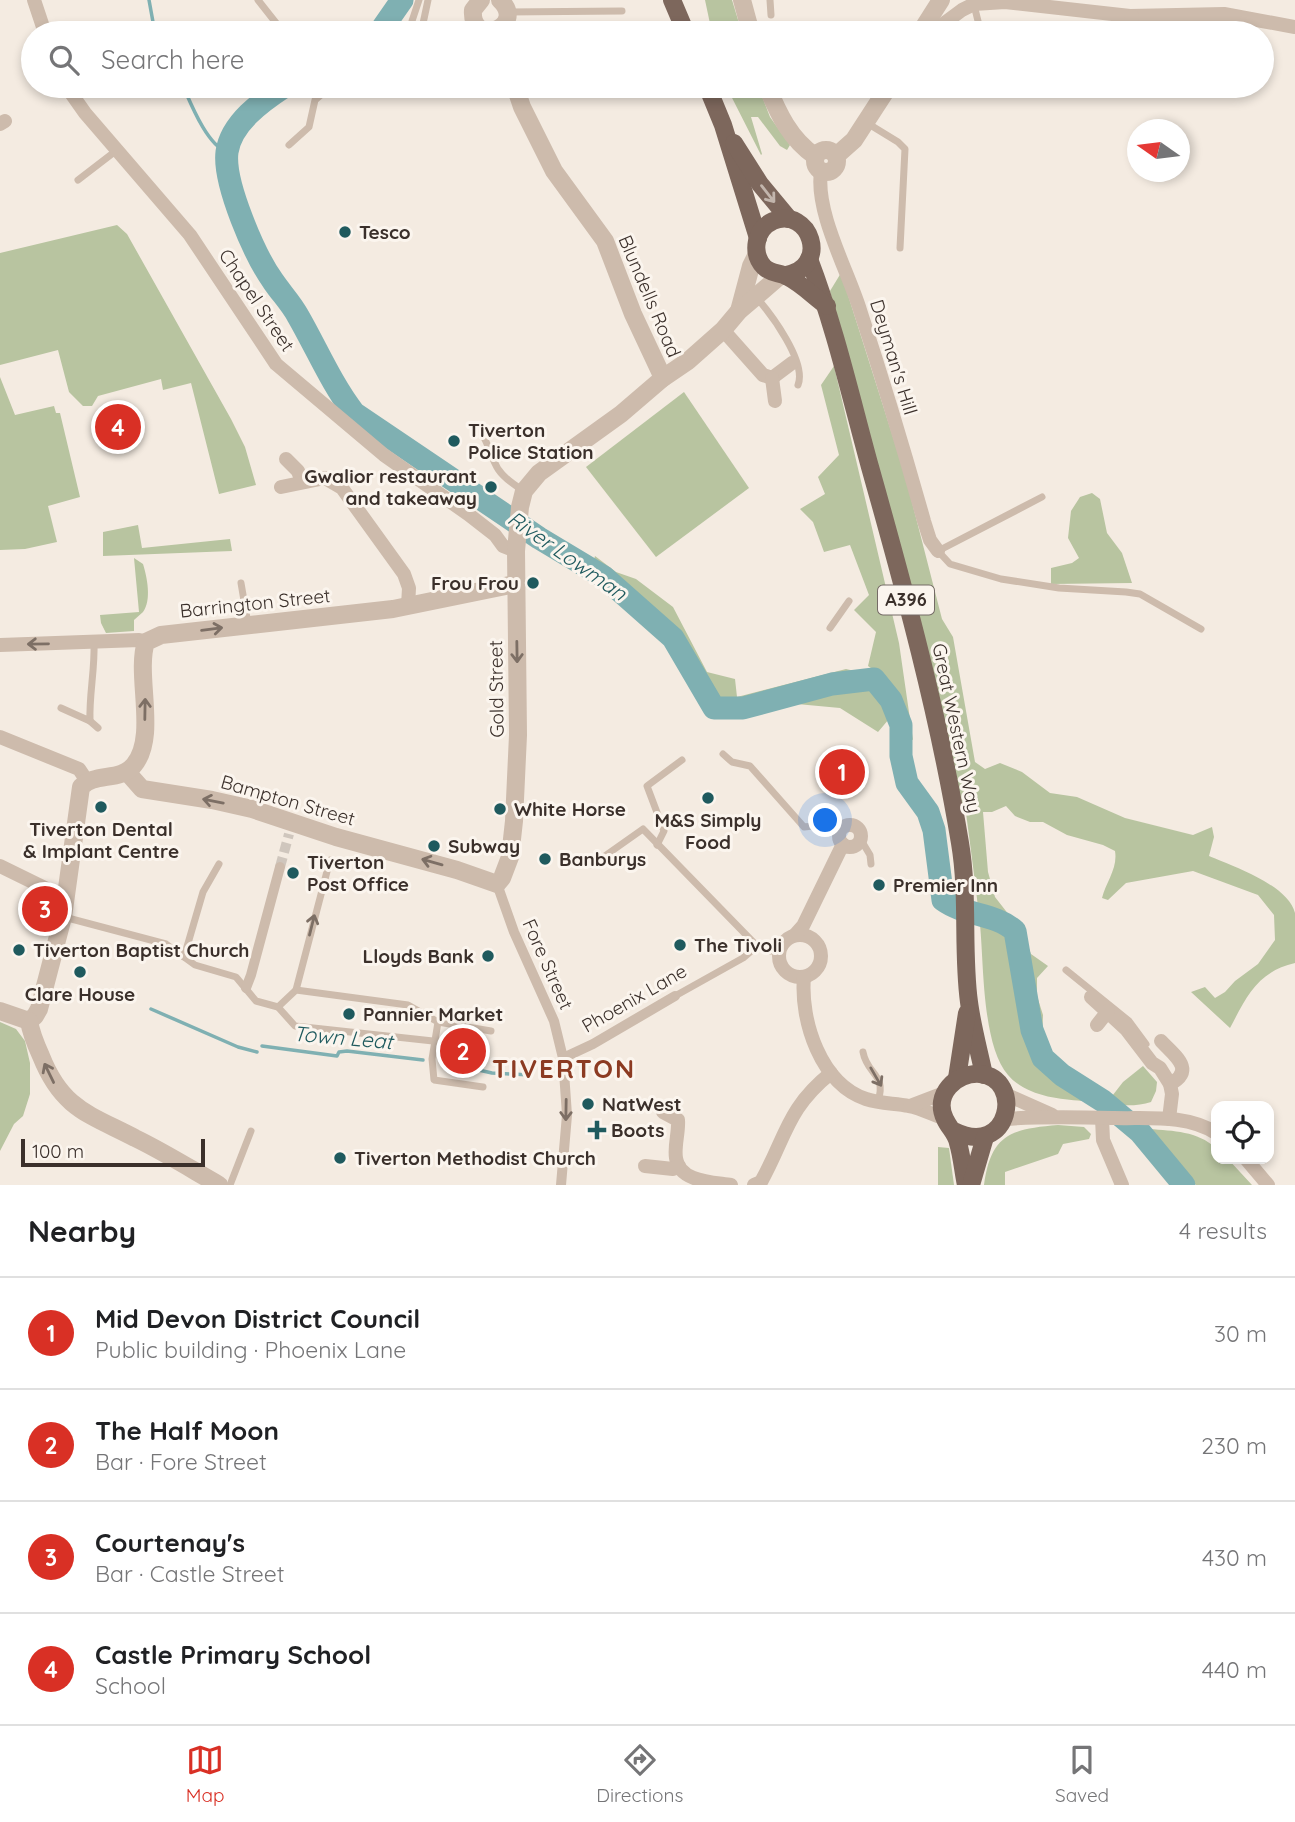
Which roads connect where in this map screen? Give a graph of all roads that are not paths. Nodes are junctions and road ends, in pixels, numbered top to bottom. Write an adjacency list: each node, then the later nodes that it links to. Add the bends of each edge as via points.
1 (34, 0): 16 (street)
2 (258, 0): 17 (lane)
3 (419, 0): 18 (lane)
4 (428, 0): 19 (lane)
5 (481, 0): 20 (street, via 473,10)
6 (672, 0): 21 (main road)
7 (741, 0): 22 (street)
8 (770, 0): 14 (lane)
9 (941, 0): 23 (street)
10 (1131, 0): 15 (street)
11 (974, 4): 15 (street, via 1023,2); 24 (street); 25 (lane)
12 (504, 6): 13 (lane)
13 (622, 11)
14 (771, 15)
15 (1131, 16): 26 (street); 27 (street, via 1224,14)
16 (41, 21)
17 (275, 21)
18 (412, 21)
19 (422, 21)
20 (474, 21)
21 (681, 21)
22 (747, 21)
23 (930, 21)
24 (944, 21)
25 (978, 21)
26 (1130, 21)
27 (1262, 21)
28 (1274, 23): 29 (street)
29 (1295, 27)
30 (74, 98): 39 (street, Chapel Street)
31 (317, 98): 38 (lane, via 309,127)
32 (519, 98): 52 (street, Blundells Road, via 554,171 606,241)
33 (713, 98): 37 (main road, A396)
34 (773, 98): 40 (street, via 786,126)
35 (881, 98): 36 (street)
36 (866, 123): 40 (street, via 836,156 828,150 819,152); 44 (lane, via 905,149)
37 (723, 125): 42 (main road, A396, one-way to 42, via 760,184); 43 (main road, A396)
38 (289, 145)
39 (117, 150): 41 (lane); 62 (street, Chapel Street, via 190,235 282,371 384,455 495,535 503,546)
40 (818, 164): 63 (street, Deyman's Hill, via 826,216 859,307 923,520)
41 (78, 180)
42 (789, 219): 43 (main road, via 767,225); 45 (main road, A396, via 809,234)
43 (757, 246): 46 (main road, via 763,266); 49 (street)
44 (900, 248)
45 (809, 259): 46 (main road, via 800,270); 48 (main road, A396)
46 (784, 275): 47 (street); 48 (main road)
47 (755, 296): 49 (street); 54 (lane, via 777,323 799,366)
48 (827, 306): 106 (main road, Great Western Way / A396, via 924,668 961,846)
49 (739, 311): 50 (street)
50 (723, 330): 52 (street); 53 (street, via 763,375)
51 (792, 363): 53 (street)
52 (663, 378): 61 (street, via 539,473)
53 (772, 378): 55 (street)
54 (799, 385)
55 (775, 401)
56 (474, 425): 61 (lane, via 488,443 498,470)
57 (286, 459): 58 (street)
58 (302, 482): 59 (street); 67 (street, via 325,478 342,488 404,574)
59 (281, 487)
60 (1042, 497): 63 (lane)
61 (522, 499): 62 (street, Gold Street)
62 (517, 543): 65 (street, Gold Street)
63 (938, 551): 70 (lane, via 950,564 1001,579 1140,594)
64 (241, 583): 68 (lane)
65 (515, 584): 67 (street, Barrington Street); 92 (street, Gold Street, one-way to 92, via 518,734 514,821 510,857)
66 (849, 601): 69 (lane)
67 (408, 606): 68 (street, Barrington Street)
68 (248, 625): 71 (street, Barrington Street, one-way to 68, via 161,635)
69 (830, 628)
70 (1201, 629)
71 (146, 642): 72 (street, Barrington Street); 80 (street, one-way to 71, via 140,757 144,735)
72 (94, 643): 73 (street, Barrington Street, one-way to 73); 75 (lane)
73 (0, 645)
74 (61, 708): 75 (lane)
75 (90, 721): 76 (lane)
76 (98, 728)
77 (0, 737): 81 (street, via 79,769)
78 (723, 754): 82 (lane, via 732,762 750,766 804,827 813,826)
79 (682, 760): 84 (lane, via 647,786 664,831)
80 (127, 772): 81 (street); 92 (street, Bampton Street, one-way to 80, via 431,862 334,842 212,800 154,793 137,785)
81 (87, 781): 94 (street, via 79,792)
82 (841, 838): 83 (street, via 851,847); 93 (street)
83 (861, 840): 87 (lane)
84 (657, 845): 88 (lane, via 643,829); 97 (lane)
85 (330, 860): 103 (lane, one-way to 85)
86 (219, 864): 99 (lane, via 203,892)
87 (871, 864)
88 (592, 865)
89 (0, 866): 94 (street, via 51,891)
90 (280, 867): 102 (street)
91 (0, 875): 94 (street)
92 (497, 884): 117 (street, Fore Street, via 554,1021)
93 (819, 895): 95 (street); 96 (street)
94 (65, 906): 99 (lane, via 166,944); 110 (street, via 39,1009)
95 (795, 935): 96 (street); 98 (street, via 784,941)
96 (815, 941): 101 (street, via 821,953 819,965)
97 (757, 946): 98 (lane); 104 (lane, Phoenix Lane)
98 (779, 951): 101 (street, via 782,969)
99 (184, 957): 102 (lane, via 203,968 236,976)
100 (1066, 970): 118 (lane, via 1129,1021)
101 (804, 977): 119 (street, via 809,1022)
102 (246, 988): 107 (lane, via 256,1001)
103 (296, 990): 107 (lane); 111 (lane, via 408,1005)
104 (675, 996): 117 (street, Phoenix Lane)
105 (1091, 997): 109 (street)
106 (969, 1001): 120 (main road, A396); 121 (main road, A396)
107 (278, 1007): 114 (lane, via 295,1026)
108 (0, 1011): 110 (street)
109 (1108, 1011): 112 (street); 118 (street)
110 (29, 1021): 140 (street, one-way to 110, via 70,1102 48,1073)
111 (438, 1022): 113 (lane); 114 (lane)
112 (1097, 1025)
113 (491, 1031)
114 (433, 1041): 123 (lane, via 434,1080)
115 (1161, 1041): 122 (street, via 1183,1069 1179,1079)
116 (863, 1052): 126 (lane, one-way to 126, via 881,1085)
117 (563, 1058): 142 (street, Fore Street, one-way to 142, via 567,1115)
118 (1160, 1068): 122 (street)
119 (831, 1073): 126 (street, via 852,1093); 144 (street, via 798,1105 761,1182)
120 (984, 1074): 121 (main road); 125 (main road)
121 (957, 1078): 124 (main road)
122 (1170, 1084): 132 (street)
123 (483, 1087)
124 (944, 1093): 127 (street); 133 (main road, via 942,1108)
125 (1005, 1094): 129 (street); 131 (main road)
126 (878, 1102): 127 (street)
127 (909, 1106): 133 (street)
128 (663, 1112): 139 (street, via 678,1119)
129 (1055, 1116): 130 (street); 131 (street)
130 (1108, 1118): 132 (street); 146 (street, via 1103,1140)
131 (1004, 1119): 136 (main road)
132 (1169, 1119): 134 (street)
133 (949, 1125): 136 (main road, via 967,1138); 145 (main road)
134 (1211, 1127)
135 (251, 1131): 141 (lane)
136 (985, 1138): 145 (main road)
137 (1250, 1164): 147 (street)
138 (645, 1166): 139 (street)
139 (679, 1166): 143 (street, via 690,1178)
140 (219, 1185)
141 (230, 1185)
142 (561, 1185)
143 (731, 1185)
144 (754, 1185)
145 (968, 1185)
146 (1122, 1185)
147 (1268, 1185)

